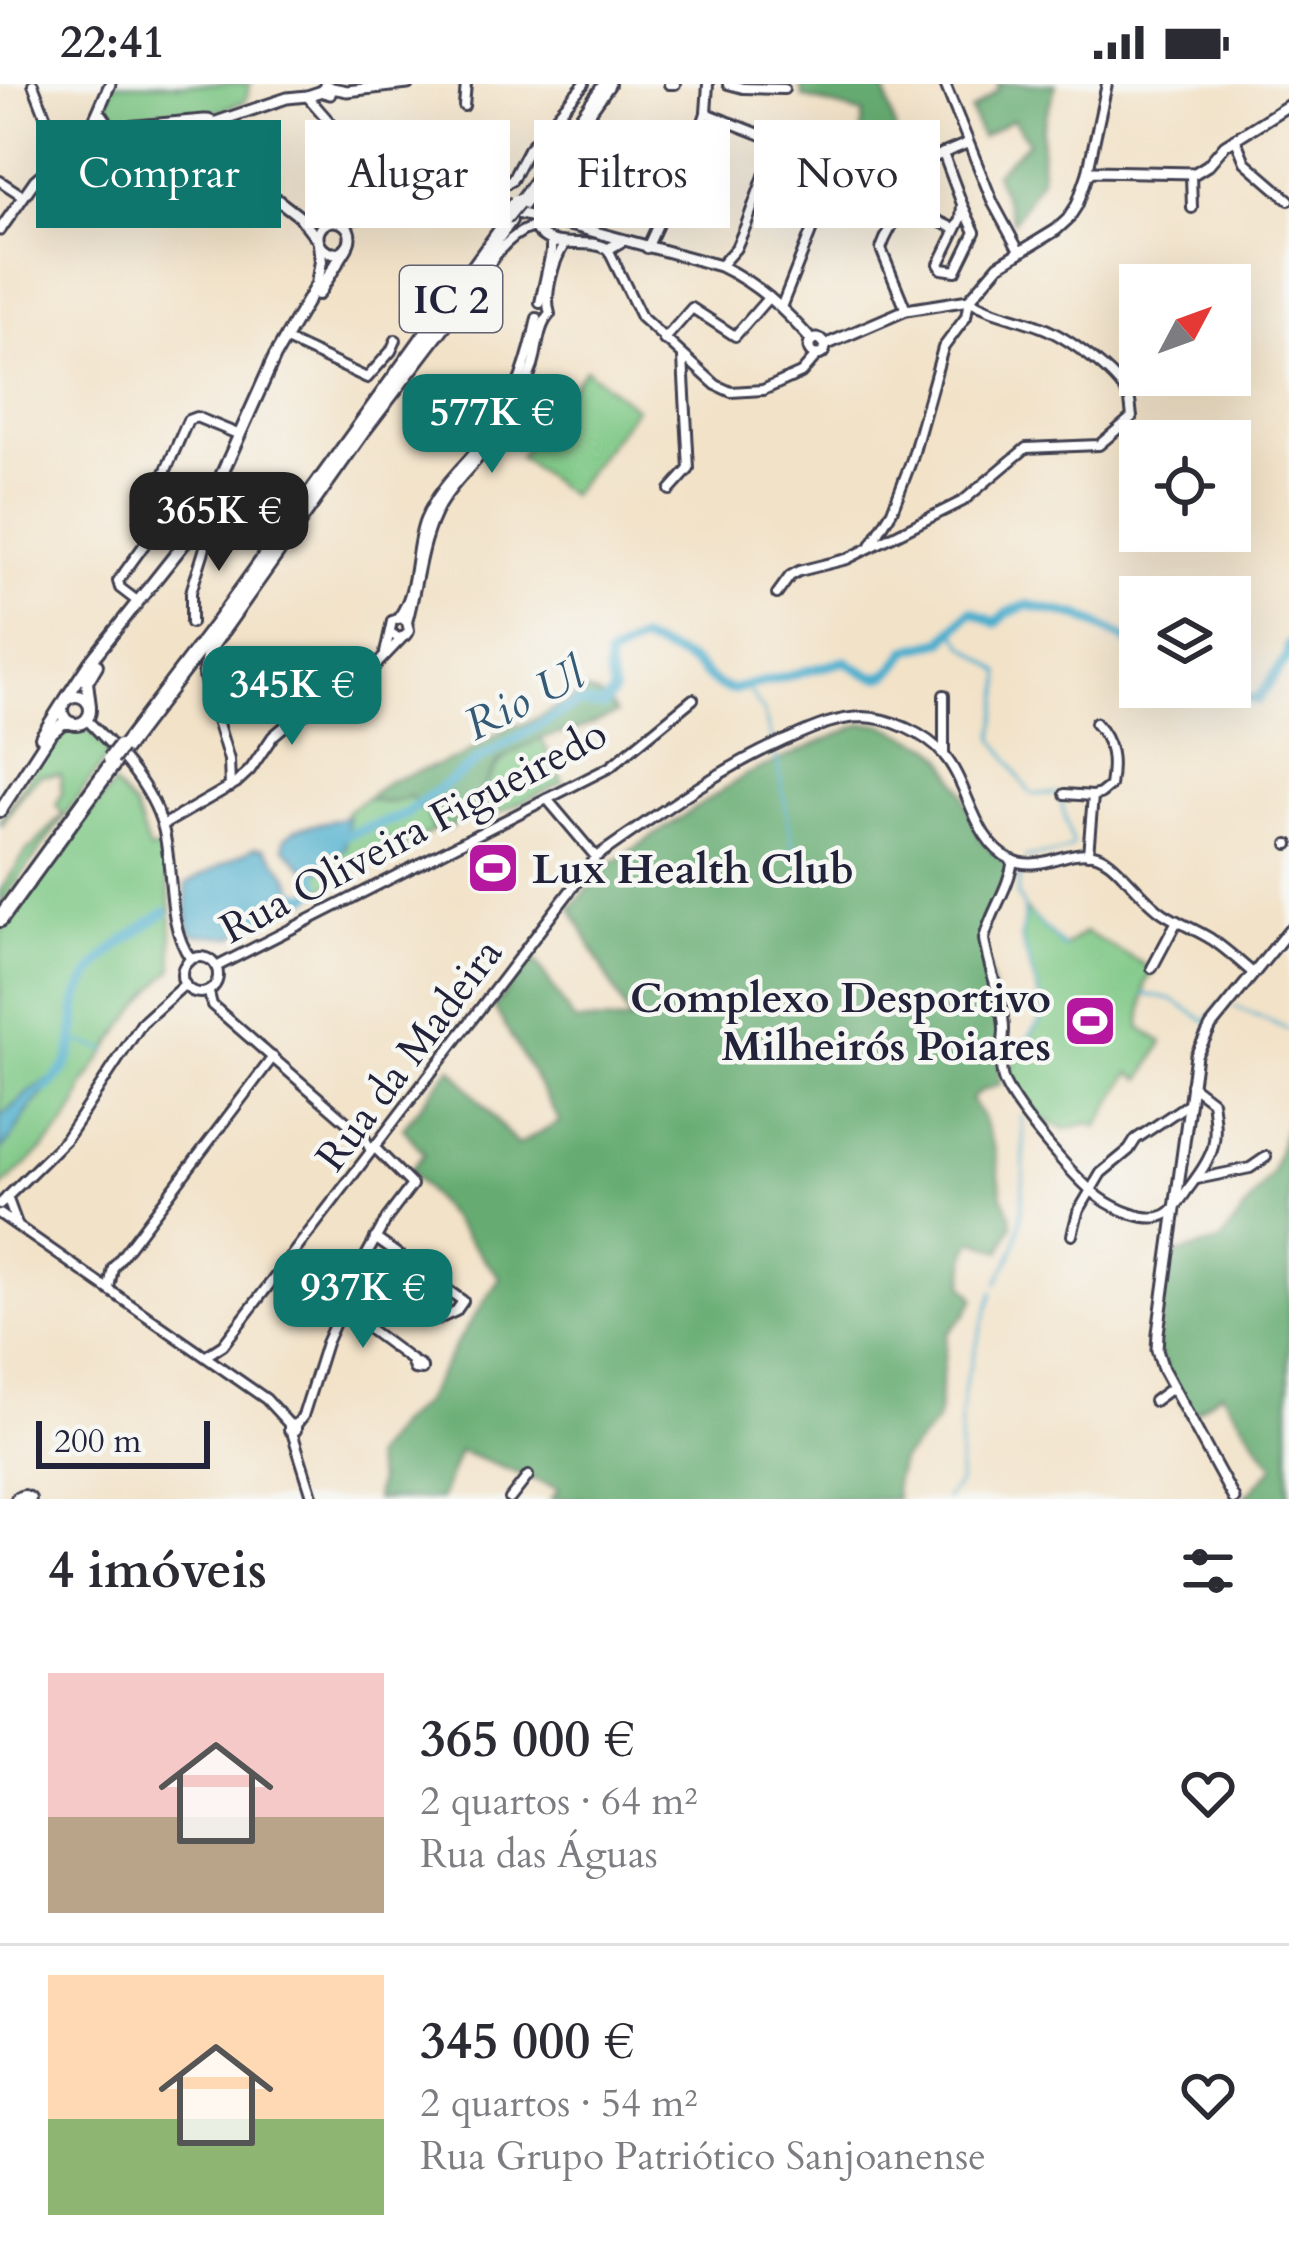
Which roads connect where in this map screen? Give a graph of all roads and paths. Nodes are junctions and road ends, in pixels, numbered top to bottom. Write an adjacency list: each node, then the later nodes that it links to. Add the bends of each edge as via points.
1 (33, 84): 17 (street)
2 (110, 84): 18 (street)
3 (409, 84): 13 (street)
4 (466, 84): 15 (street)
5 (584, 84): 29 (street)
6 (604, 84): 38 (highway, IC 2)
7 (708, 84): 16 (street)
8 (728, 84): 12 (street)
9 (945, 84): 23 (street)
10 (1107, 84): 27 (street)
11 (421, 85): 13 (street, via 348,96)
12 (784, 89)
13 (324, 90): 19 (street); 20 (street, via 316,106)
14 (1289, 105): 22 (street)
15 (464, 106)
16 (706, 113): 21 (street); 59 (street)
17 (48, 120)
18 (101, 120)
19 (219, 120)
20 (328, 120)
21 (754, 132)
22 (1235, 138): 26 (street); 32 (street, via 1245,162)
23 (968, 143): 24 (street); 62 (street)
24 (943, 153): 25 (street); 35 (street)
25 (940, 154)
26 (1191, 174): 27 (street); 36 (street)
27 (1087, 176): 62 (street, via 1068,219)
28 (36, 178): 31 (street)
29 (510, 181)
30 (0, 182): 31 (street)
31 (23, 196): 50 (street)
32 (1289, 200)
33 (754, 202): 60 (street)
34 (281, 203): 40 (street)
35 (962, 204): 52 (street); 52 (street, via 975,232 956,271 942,269)
36 (1192, 208)
37 (510, 211): 38 (street)
38 (514, 212): 39 (street); 51 (street); 105 (highway, IC 2)
39 (534, 216)
40 (300, 217): 41 (street); 54 (street)
41 (305, 218)
42 (940, 222): 52 (street)
43 (322, 228): 54 (street)
44 (345, 228): 57 (street)
45 (358, 228): 57 (street)
46 (577, 228): 56 (street)
47 (580, 228): 53 (street)
48 (812, 228): 68 (street)
49 (891, 228): 69 (street, via 881,249)
50 (0, 230)
51 (535, 230): 55 (street); 95 (street, via 512,238 486,268 206,657 203,674)
52 (956, 230)
53 (622, 241): 59 (street); 61 (street)
54 (318, 242): 57 (street, via 332,254); 70 (main road, via 317,284)
55 (550, 242): 58 (street); 67 (street)
56 (577, 242): 58 (street); 61 (street)
57 (348, 243): 70 (main road)
58 (564, 245): 67 (street)
59 (647, 248): 63 (street)
60 (736, 248): 63 (street); 64 (street)
61 (608, 249): 72 (street, via 641,317)
62 (1019, 251): 66 (street)
63 (720, 266): 64 (street)
64 (736, 273): 65 (street)
65 (770, 297): 68 (street); 72 (street, via 736,336 692,308)
66 (969, 300): 69 (street); 80 (street, via 944,348 892,511); 80 (street, via 1065,337 1121,387 1132,416 1099,446 1026,448 963,501)
67 (544, 304): 83 (street, via 550,313 541,319 532,367 506,425 434,518)
68 (782, 305): 73 (street)
69 (906, 310): 74 (street)
70 (287, 340): 71 (street, via 367,378); 77 (main road); 79 (main road)
71 (396, 340)
72 (664, 340): 76 (street)
73 (812, 340): 74 (street); 75 (street)
74 (825, 345): 75 (street)
75 (816, 356): 76 (street, via 790,380 743,393 716,385)
76 (683, 357): 78 (street, via 689,469)
77 (240, 435): 79 (main road); 82 (street, via 188,420 148,511 155,530 118,581)
78 (670, 490)
79 (204, 526): 82 (main road); 84 (street); 91 (main road, via 89,676)
80 (872, 545): 81 (street, via 799,571)
81 (777, 594)
82 (137, 601): 90 (main road)
83 (403, 620): 85 (street, via 390,623); 86 (street, via 409,631)
84 (190, 623)
85 (391, 633): 86 (street); 87 (street)
86 (402, 638): 87 (street)
87 (385, 654): 95 (street, via 356,687 282,728)
88 (944, 695): 94 (street)
89 (693, 699): 98 (street, Rua Oliveira Figueiredo, via 610,767)
90 (64, 702): 91 (main road, via 77,695); 92 (main road); 99 (main road)
91 (88, 713): 92 (main road); 101 (street)
92 (71, 723): 100 (main road, via 50,734)
93 (1095, 723): 97 (street, via 1112,768 1110,786)
94 (944, 755): 103 (street, Rua da Madeira, via 874,718 821,724 689,792); 104 (street, via 985,835)
95 (230, 787): 101 (street)
96 (1065, 794): 97 (street)
97 (1093, 796): 102 (street)
98 (547, 798): 103 (street); 109 (street, Rua Oliveira Figueiredo)
99 (0, 800)
100 (0, 811)
101 (163, 825): 108 (street)
102 (1088, 854): 104 (street); 106 (street, via 1107,860)
103 (596, 857): 117 (street, Rua da Madeira)
104 (1012, 860): 120 (street, via 984,939 1004,1025 1001,1076)
105 (0, 915)
106 (1177, 921): 110 (street); 111 (street)
107 (1289, 930): 111 (street)
108 (190, 958): 109 (street); 112 (street)
109 (216, 968): 113 (street)
110 (1153, 968)
111 (1254, 974): 115 (street, via 1202,1040)
112 (184, 984): 113 (street); 121 (street, via 142,1022 64,1140)
113 (208, 993): 114 (street)
114 (273, 1057): 117 (street); 128 (street)
115 (1191, 1085): 116 (street); 119 (street, via 1212,1101 1216,1130)
116 (1188, 1104): 120 (street, via 1136,1139); 122 (street)
117 (375, 1147): 126 (street, via 412,1185); 132 (street, Rua da Madeira)
118 (1266, 1157): 119 (street)
119 (1196, 1179): 122 (street)
120 (1091, 1191): 122 (street, via 1137,1215); 125 (street)
121 (4, 1201): 124 (street)
122 (1174, 1207): 136 (street, via 1157,1350)
123 (0, 1214): 124 (street)
124 (17, 1224): 129 (street)
125 (1072, 1235)
126 (375, 1238): 127 (street); 127 (street, via 463,1301 436,1319)
127 (361, 1264): 131 (street)
128 (113, 1268): 129 (street); 130 (street)
129 (93, 1278): 130 (street)
130 (109, 1288): 133 (street)
131 (341, 1308): 134 (street); 138 (street)
132 (223, 1345): 133 (street, Rua da Madeira); 135 (street, Rua da Madeira)
133 (206, 1356): 135 (street)
134 (411, 1360)
135 (218, 1365): 138 (street)
136 (1173, 1387): 137 (street); 145 (street)
137 (1154, 1401)
138 (292, 1427): 143 (street)
139 (528, 1476): 144 (street)
140 (0, 1496): 141 (main road)
141 (14, 1499): 142 (main road)
142 (29, 1499)
143 (313, 1499)
144 (510, 1499)
145 (1234, 1499)

